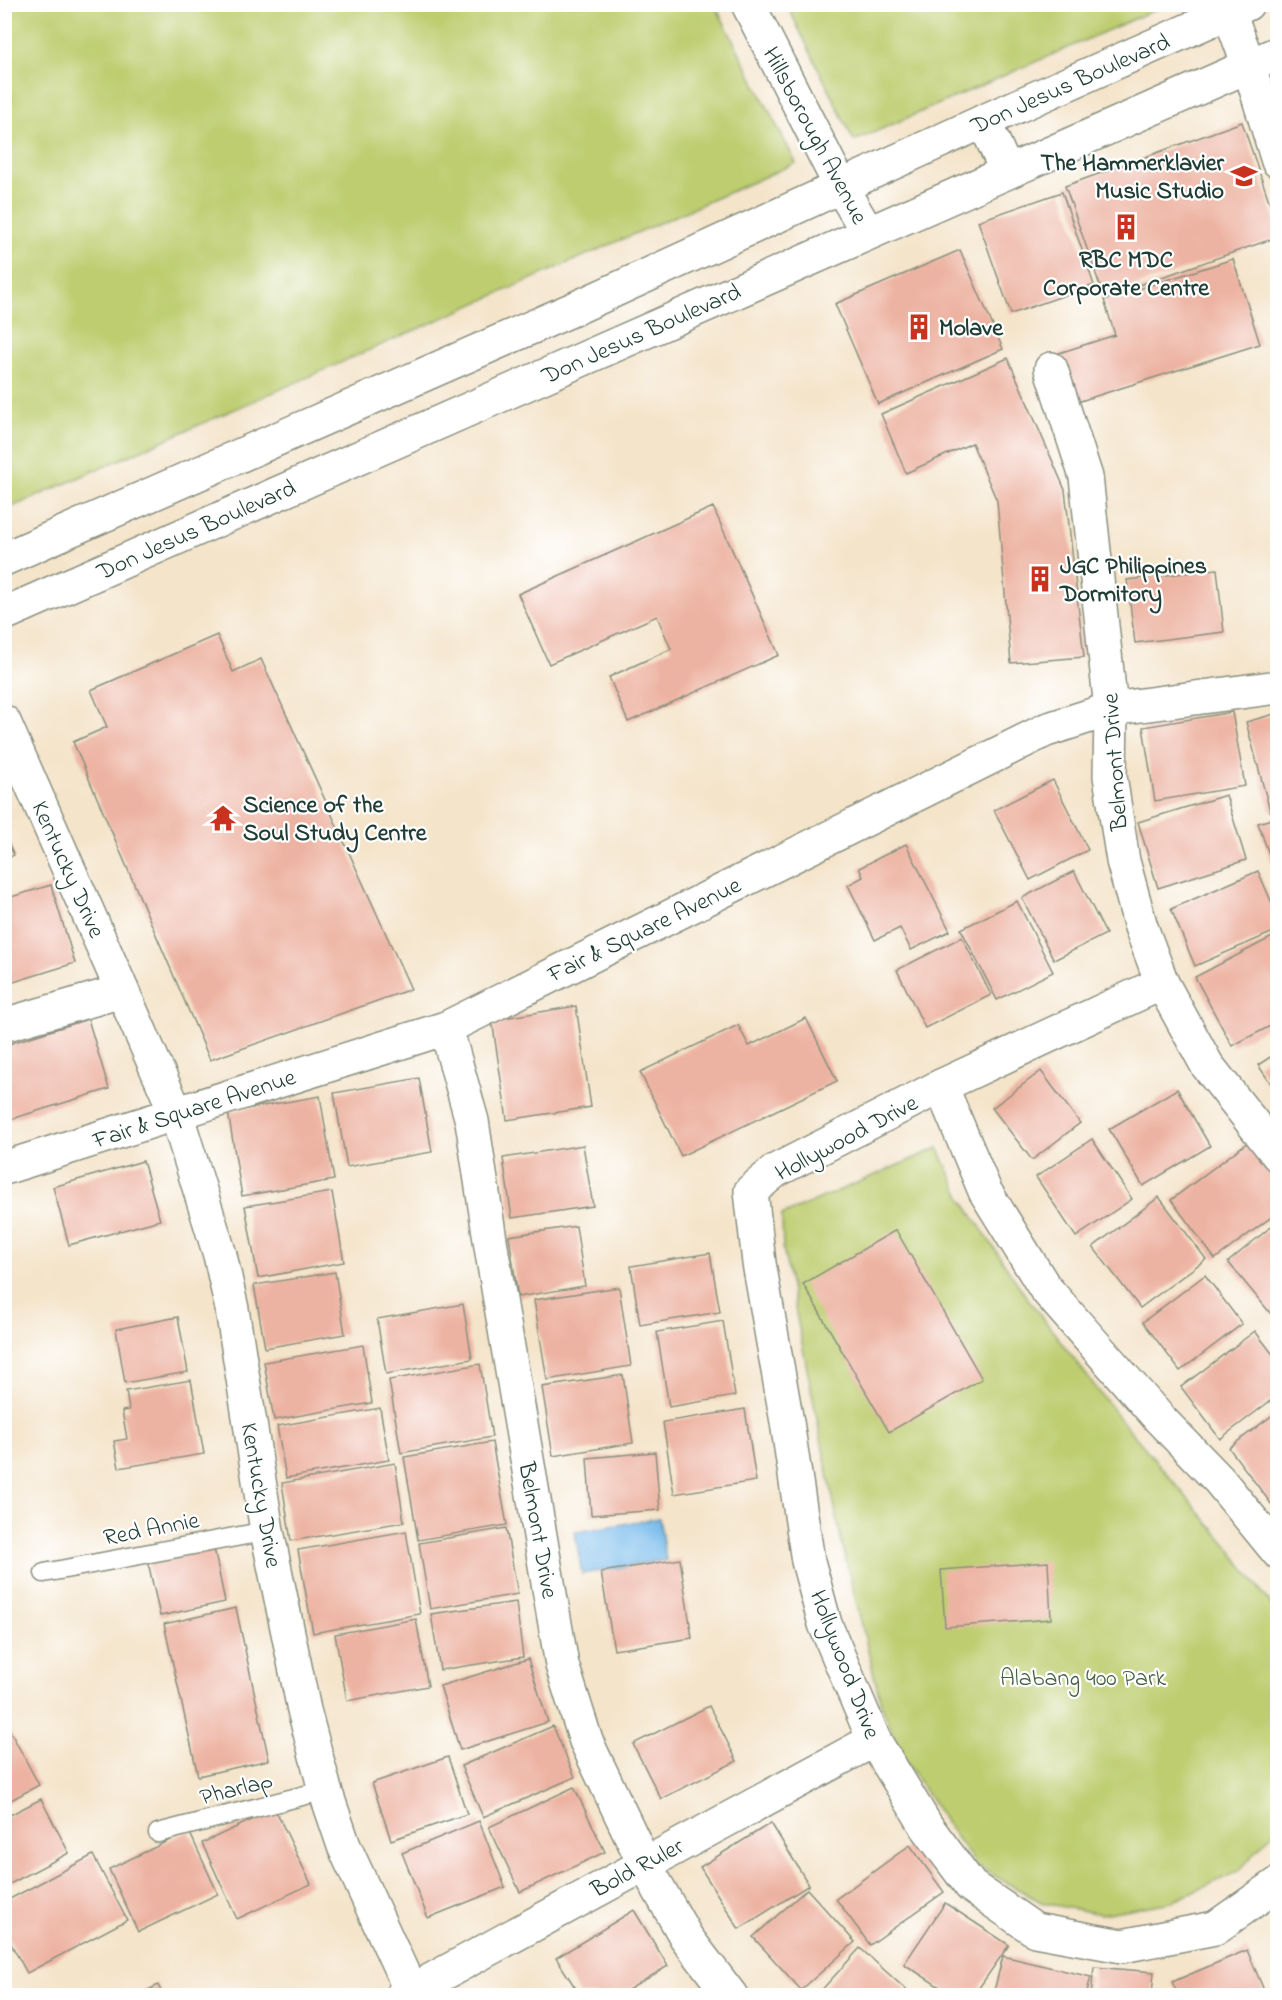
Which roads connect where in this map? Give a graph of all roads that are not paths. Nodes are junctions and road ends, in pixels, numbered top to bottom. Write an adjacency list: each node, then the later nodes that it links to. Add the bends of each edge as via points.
1 (748, 4): 7 (street, Hillsborough Avenue)
2 (1238, 8): 3 (street); 4 (street, Don Jesus Boulevard)
3 (1263, 59): 5 (street); 6 (street, Don Jesus Boulevard)
4 (984, 121): 6 (street); 7 (street, Don Jesus Boulevard)
5 (1278, 161)
6 (1007, 172): 8 (street, Don Jesus Boulevard)
7 (841, 187): 8 (street, Hillsborough Avenue); 10 (street, Don Jesus Boulevard)
8 (868, 233): 11 (street, Don Jesus Boulevard)
9 (1051, 369): 15 (street, Belmont Drive, via 1086,477)
10 (124, 506): 11 (street); 12 (street, Don Jesus Boulevard)
11 (144, 552): 13 (street, Don Jesus Boulevard)
12 (4, 558)
13 (4, 614)
14 (1278, 687): 15 (street, Fair & Square Avenue)
15 (1111, 710): 17 (street, Belmont Drive, via 1110,776 1124,861 1141,927); 20 (street, Fair & Square Avenue, via 1046,730)
16 (8, 741): 18 (street, Kentucky Drive)
17 (1162, 984): 21 (street, Hollywood Drive); 23 (street, Belmont Drive, via 1207,1065)
18 (122, 991): 19 (street); 22 (street, Kentucky Drive)
19 (4, 1025)
20 (446, 1028): 22 (street, Fair & Square Avenue); 31 (street, Belmont Drive, via 472,1121 562,1665 586,1741)
21 (941, 1086): 26 (street, Hollywood Drive, via 985,1191 1045,1288 1219,1480); 28 (street, Hollywood Drive, via 775,1171 751,1191 759,1263 808,1561 825,1624)
22 (176, 1113): 24 (street, Fair & Square Avenue); 25 (street, Kentucky Drive, via 220,1255 232,1310)
23 (1278, 1155)
24 (4, 1168)
25 (267, 1531): 27 (lane, Red Annie); 29 (street, Kentucky Drive, via 304,1710)
26 (1278, 1552)
27 (44, 1573)
28 (874, 1740): 31 (street, Bold Ruler); 32 (street, Hollywood Drive, via 927,1827 971,1886 1035,1930 1122,1946 1215,1928)
29 (325, 1790): 30 (lane, Pharlap); 33 (street, Kentucky Drive, via 344,1846)
30 (158, 1833)
31 (644, 1863): 33 (street, Bold Ruler); 34 (street, Belmont Drive, via 686,1937)
32 (1278, 1884)
33 (409, 1994)
34 (731, 1995)

